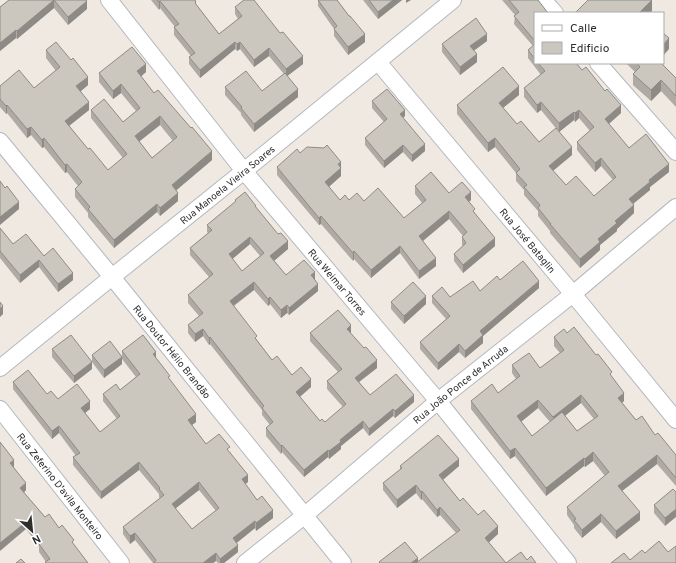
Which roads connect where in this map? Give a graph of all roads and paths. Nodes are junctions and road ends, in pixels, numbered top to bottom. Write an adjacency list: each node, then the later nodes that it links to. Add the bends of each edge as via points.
1 (109, 0): 9 (street, Rua Weimar Torres)
2 (452, 0): 5 (street, Rua Manoela Vieira Soares)
3 (543, 0): 4 (street)
4 (554, 12)
5 (378, 62): 9 (street, Rua Manoela Vieira Soares); 12 (street, Rua José Bataglin)
6 (599, 64): 8 (street)
7 (0, 141): 11 (street, Rua Doutor Hélio Brandão)
8 (676, 152)
9 (244, 171): 11 (street, Rua Manoela Vieira Soares); 14 (street, Rua Weimar Torres)
10 (676, 207): 12 (street, Rua João Ponce de Arruda)
11 (112, 277): 13 (street, Rua Manoela Vieira Soares); 17 (street, Rua Doutor Hélio Brandão)
12 (573, 294): 14 (street, Rua João Ponce de Arruda); 16 (street, Rua José Bataglin)
13 (0, 368)
14 (438, 401): 17 (street, Rua João Ponce de Arruda); 21 (street, Rua Weimar Torres)
15 (0, 408): 18 (street, Rua Zeferino D'avila Monteiro)
16 (676, 420)
17 (304, 516): 19 (street, Rua João Ponce de Arruda); 20 (street, Rua Doutor Hélio Brandão)
18 (121, 563)
19 (245, 563)
20 (343, 563)
21 (568, 563)

